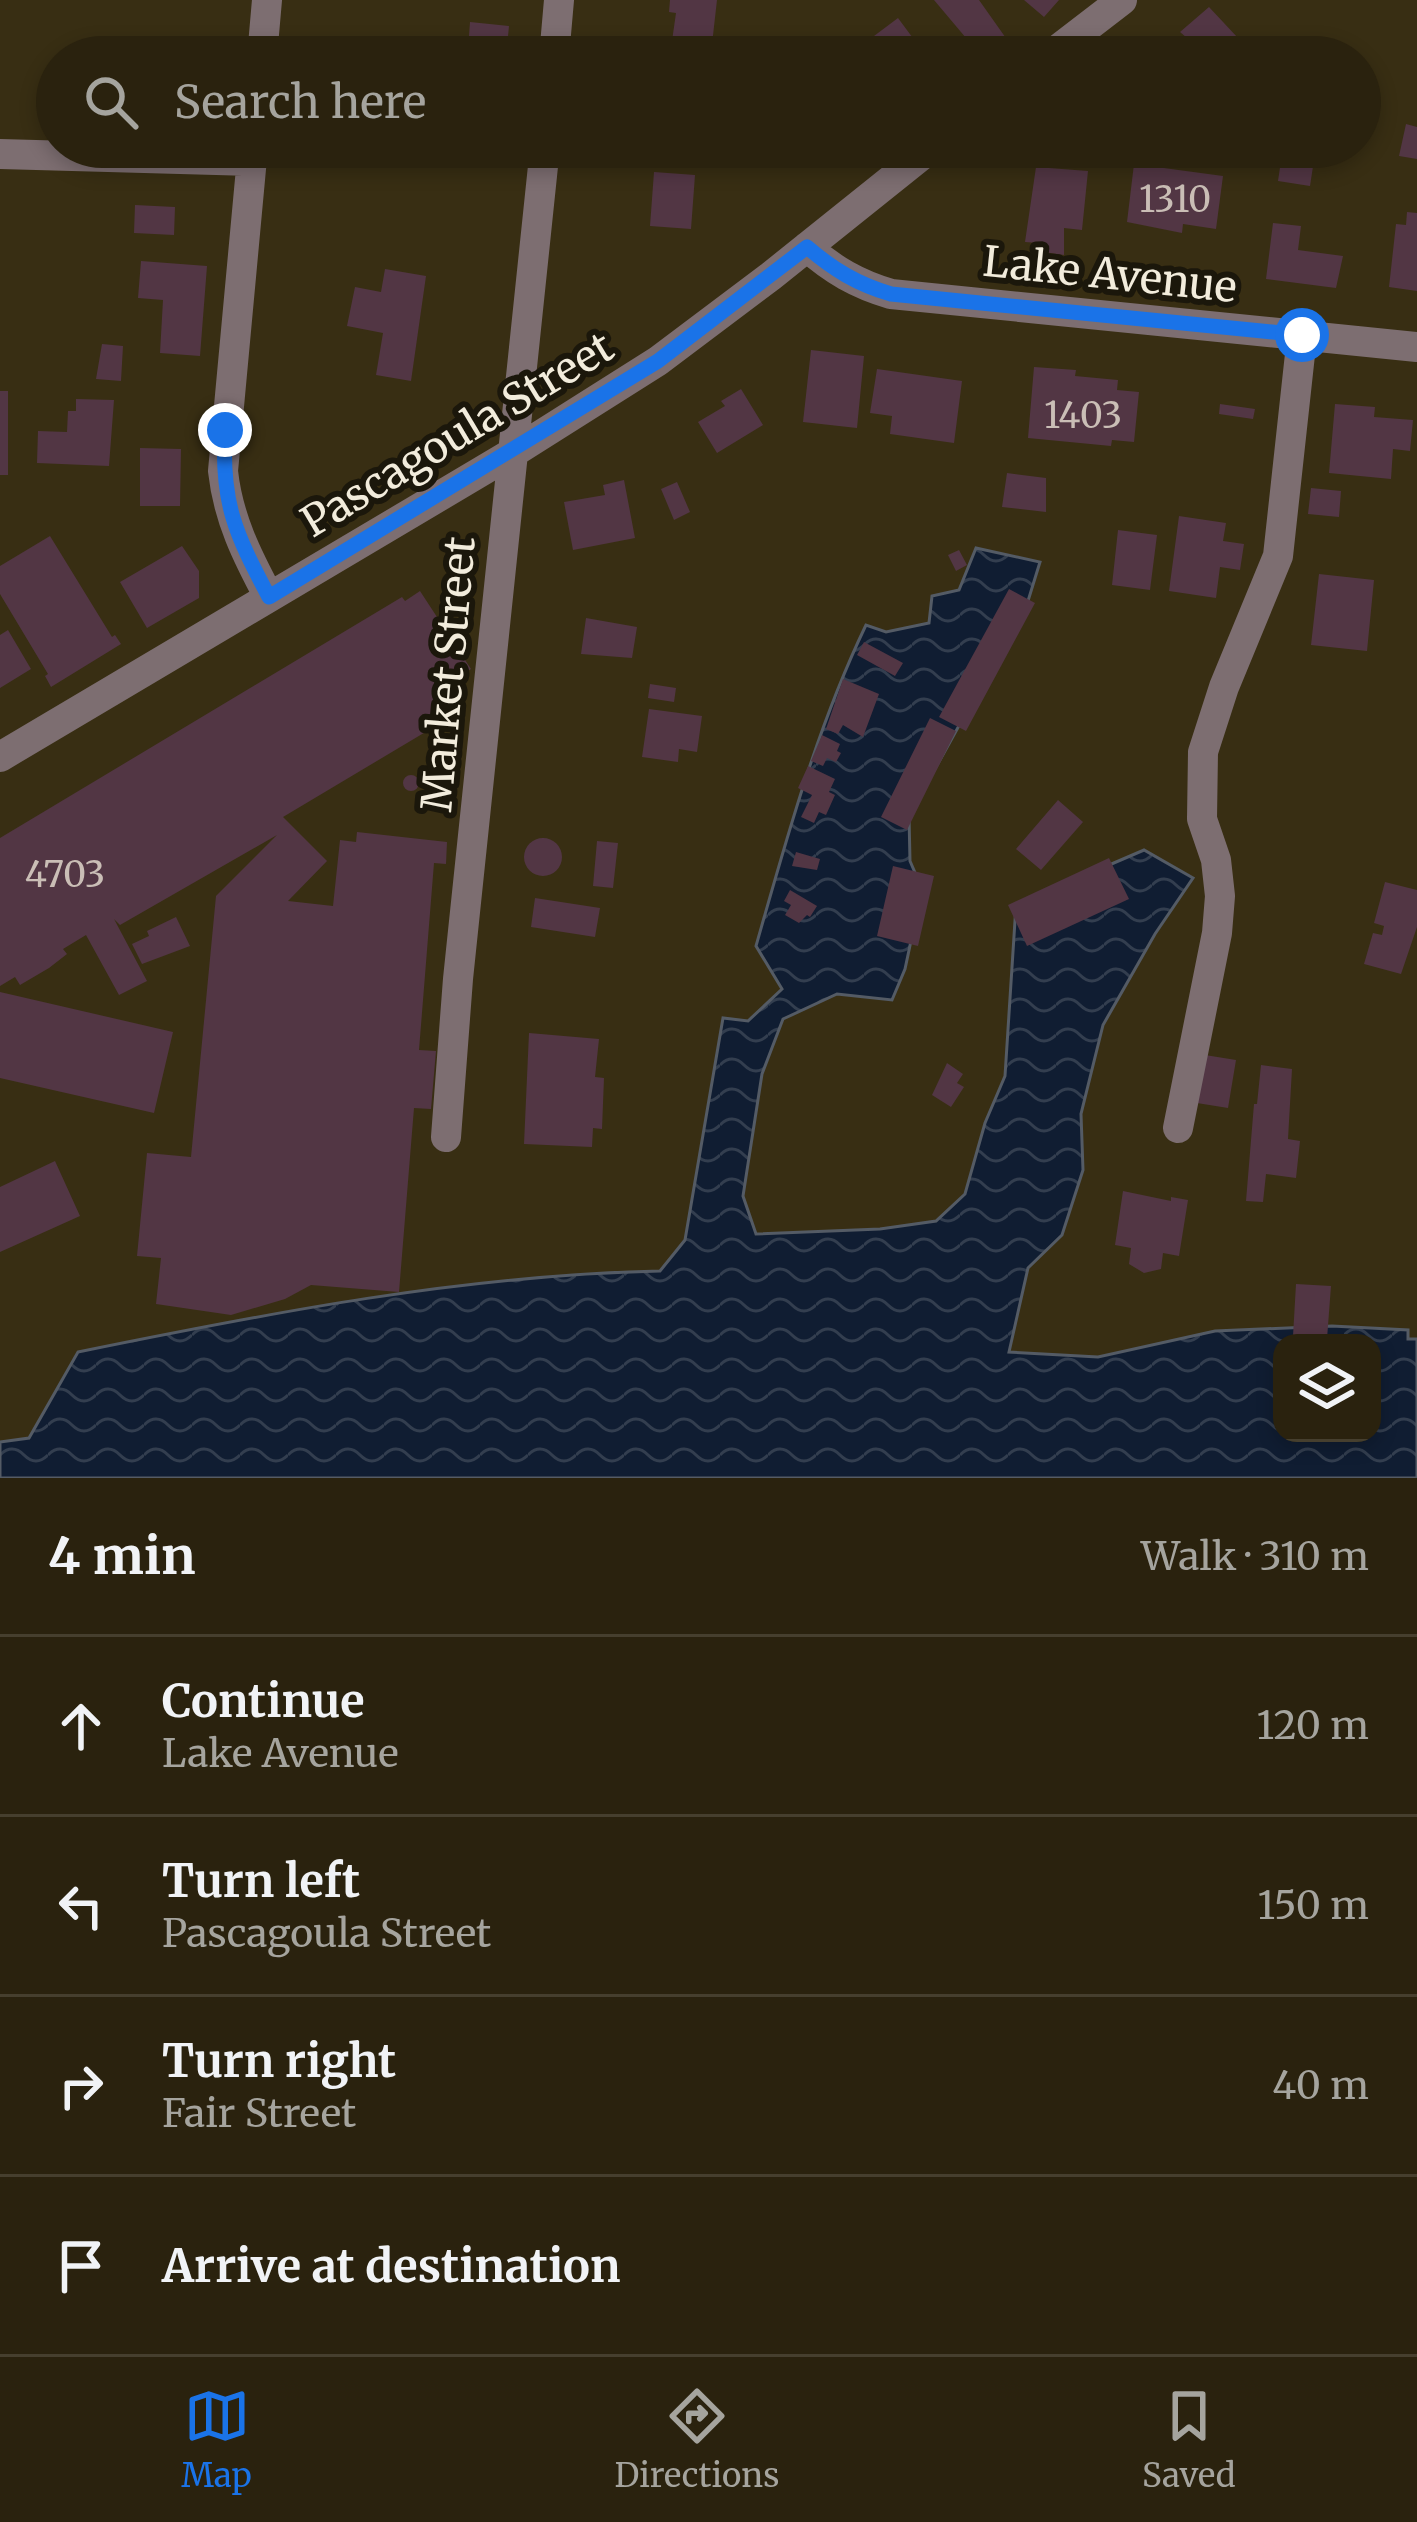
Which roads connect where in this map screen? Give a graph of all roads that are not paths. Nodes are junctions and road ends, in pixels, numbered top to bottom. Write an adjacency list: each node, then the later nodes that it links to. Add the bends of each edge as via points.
1 (267, 0): 4 (street)
2 (560, 0): 5 (street)
3 (1122, 0): 6 (street)
4 (264, 36)
5 (556, 36)
6 (1075, 36)
7 (0, 154): 8 (street)
8 (36, 154)
9 (252, 168): 16 (street, via 223,471 226,505)
10 (542, 168): 15 (street, Market Street)
11 (906, 168): 12 (street, Pascagoula Street)
12 (807, 247): 13 (street, Lake Avenue, via 831,268 891,294); 15 (street, Pascagoula Street, via 658,361)
13 (1302, 335): 14 (street, Lake Avenue); 18 (street, via 1278,556 1203,752 1202,819 1220,896)
14 (1417, 347)
15 (514, 452): 16 (street, Pascagoula Street); 19 (street, Market Street)
16 (269, 597): 17 (street, Pascagoula Street)
17 (0, 757)
18 (1178, 1128)
19 (446, 1138)

